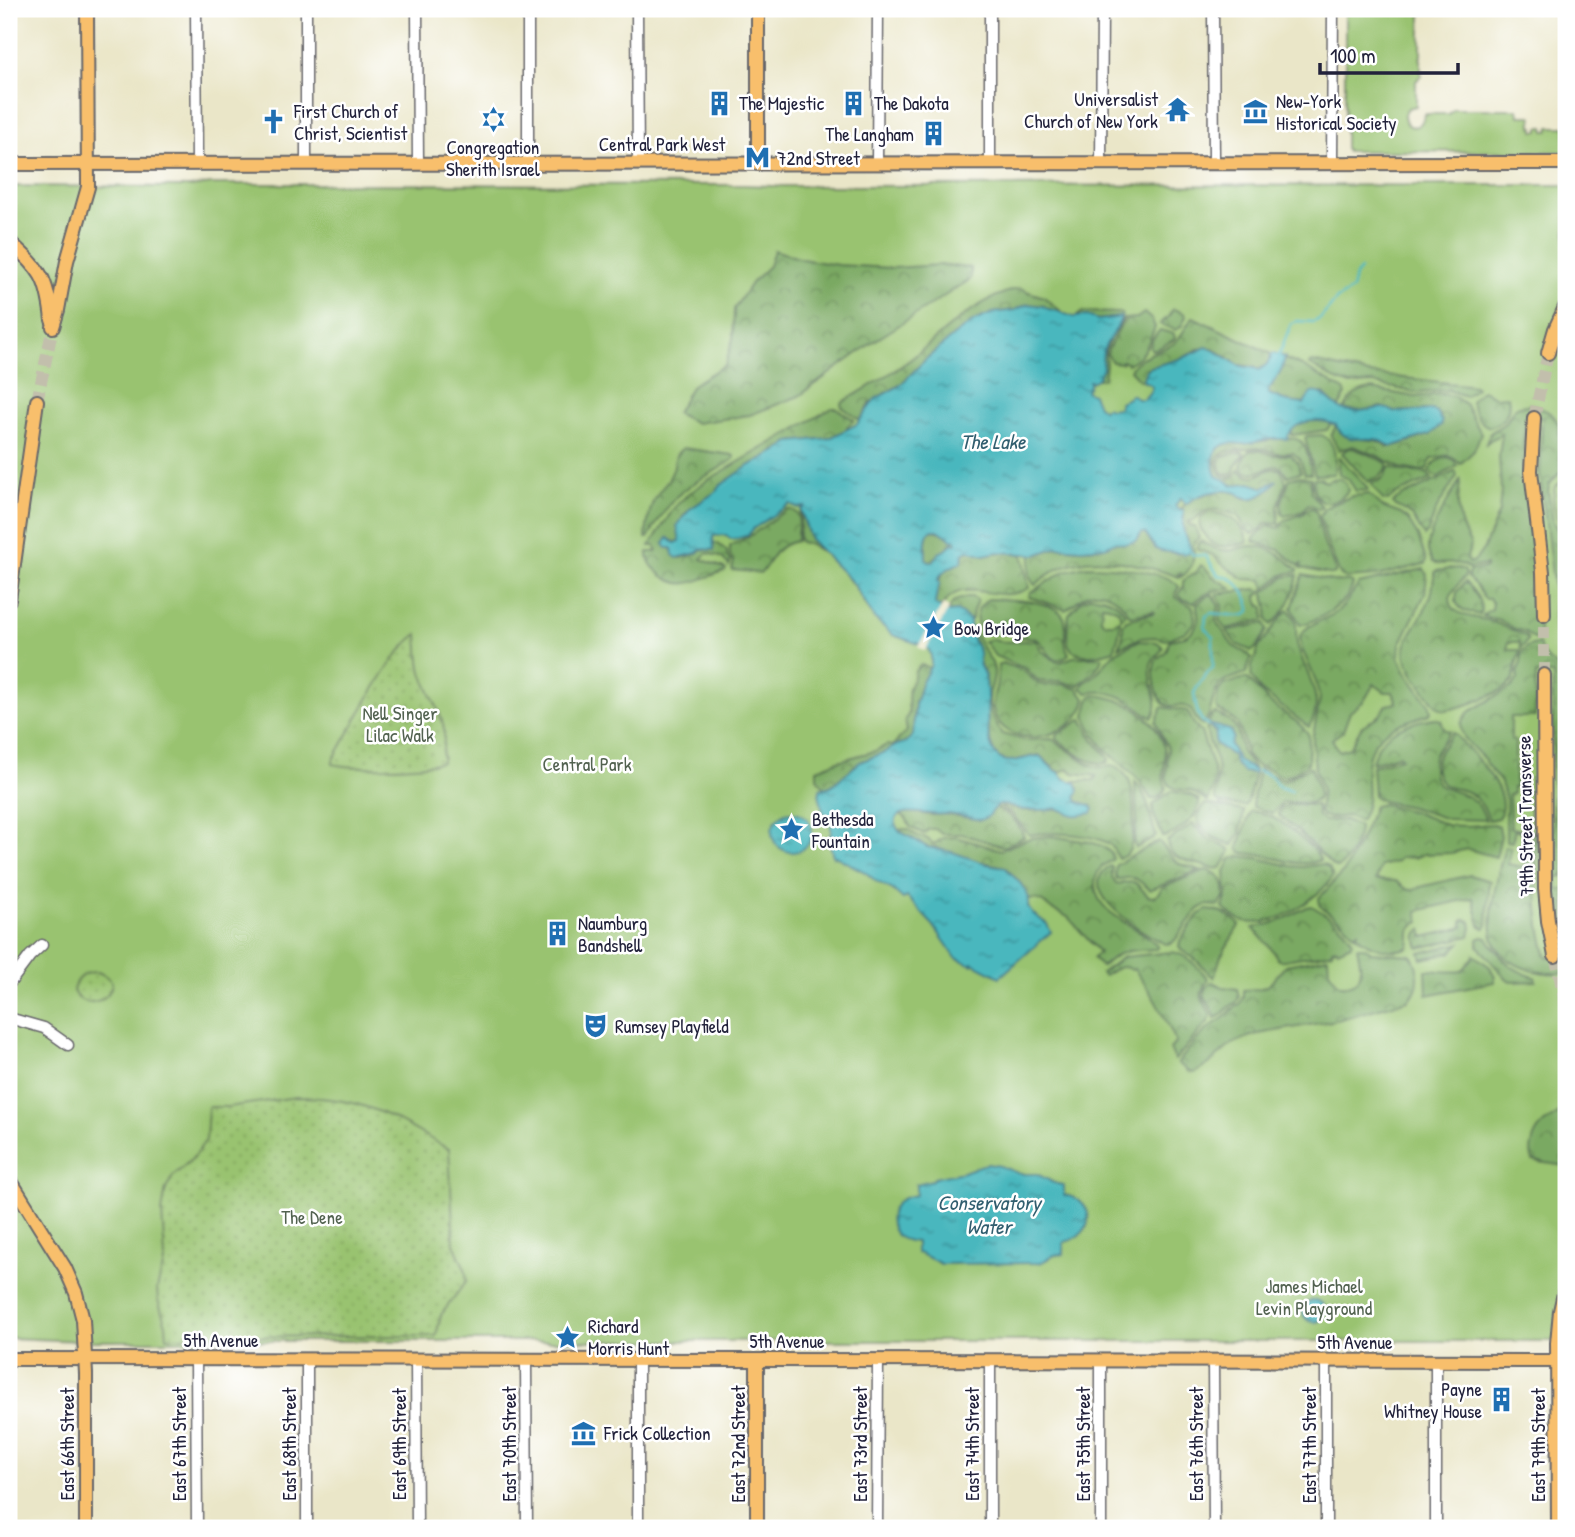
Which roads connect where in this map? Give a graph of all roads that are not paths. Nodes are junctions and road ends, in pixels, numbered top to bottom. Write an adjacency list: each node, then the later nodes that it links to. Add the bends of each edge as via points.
1 (87, 9): 17 (main road)
2 (196, 9): 18 (street)
3 (306, 9): 19 (street)
4 (417, 9): 20 (street)
5 (528, 9): 13 (street)
6 (637, 9): 21 (street)
7 (758, 9): 22 (main road)
8 (878, 9): 23 (street)
9 (990, 9): 24 (street)
10 (1102, 9): 25 (street)
11 (1213, 9): 26 (street)
12 (1333, 9): 14 (street)
13 (528, 163): 20 (main road, Central Park West); 21 (main road, Central Park West)
14 (1332, 163): 15 (main road, Central Park West); 26 (main road, Central Park West)
15 (1566, 163)
16 (9, 164): 17 (main road, Central Park West)
17 (88, 164): 18 (main road, Central Park West); 27 (main road, via 88,191 53,327 43,278)
18 (197, 164): 19 (main road, Central Park West)
19 (306, 164): 20 (main road, Central Park West)
20 (418, 164)
21 (638, 164): 22 (main road, Central Park West)
22 (758, 164): 23 (main road, Central Park West)
23 (877, 164): 24 (main road, Central Park West)
24 (990, 164): 25 (main road, Central Park West)
25 (1101, 164): 26 (main road, Central Park West)
26 (1214, 164)
27 (9, 240)
28 (1566, 305): 29 (main road)
29 (1548, 353)
30 (37, 401): 32 (main road)
31 (1534, 418): 33 (main road, via 1531,471)
32 (9, 600)
33 (1544, 615)
34 (1544, 675): 36 (main road, 79th Street Transverse, via 1545,889)
35 (42, 945): 37 (street)
36 (1555, 956)
37 (9, 985)
38 (9, 1018): 39 (street, via 44,1028)
39 (68, 1045)
40 (9, 1178): 43 (main road, East 66th Street, via 70,1279 80,1307)
41 (1566, 1284): 56 (main road, via 1559,1323)
42 (9, 1359): 43 (main road, 5th Avenue)
43 (86, 1359): 44 (main road, 5th Avenue); 57 (main road, East 66th Street)
44 (197, 1359): 45 (main road, 5th Avenue); 58 (street, East 67th Street)
45 (307, 1359): 46 (main road, 5th Avenue); 59 (street, East 68th Street)
46 (416, 1359): 47 (main road, 5th Avenue); 60 (street, East 69th Street)
47 (526, 1360): 48 (main road, 5th Avenue); 61 (street, East 70th Street)
48 (638, 1360): 49 (main road, 5th Avenue); 62 (street)
49 (757, 1360): 50 (main road, 5th Avenue); 63 (main road, East 72nd Street)
50 (878, 1360): 51 (main road, 5th Avenue); 64 (street, East 73rd Street)
51 (990, 1361): 52 (main road, 5th Avenue); 65 (street, East 74th Street)
52 (1101, 1361): 53 (main road, 5th Avenue); 66 (street, East 75th Street)
53 (1213, 1361): 54 (main road, 5th Avenue); 67 (street, East 76th Street)
54 (1326, 1361): 55 (main road, 5th Avenue); 68 (street, East 77th Street)
55 (1436, 1361): 56 (main road, 5th Avenue); 69 (street)
56 (1561, 1361): 70 (main road, East 79th Street)
57 (86, 1528)
58 (197, 1528)
59 (307, 1528)
60 (416, 1528)
61 (527, 1528)
62 (638, 1528)
63 (757, 1528)
64 (877, 1528)
65 (990, 1528)
66 (1101, 1528)
67 (1213, 1528)
68 (1326, 1528)
69 (1436, 1528)
70 (1558, 1528)

